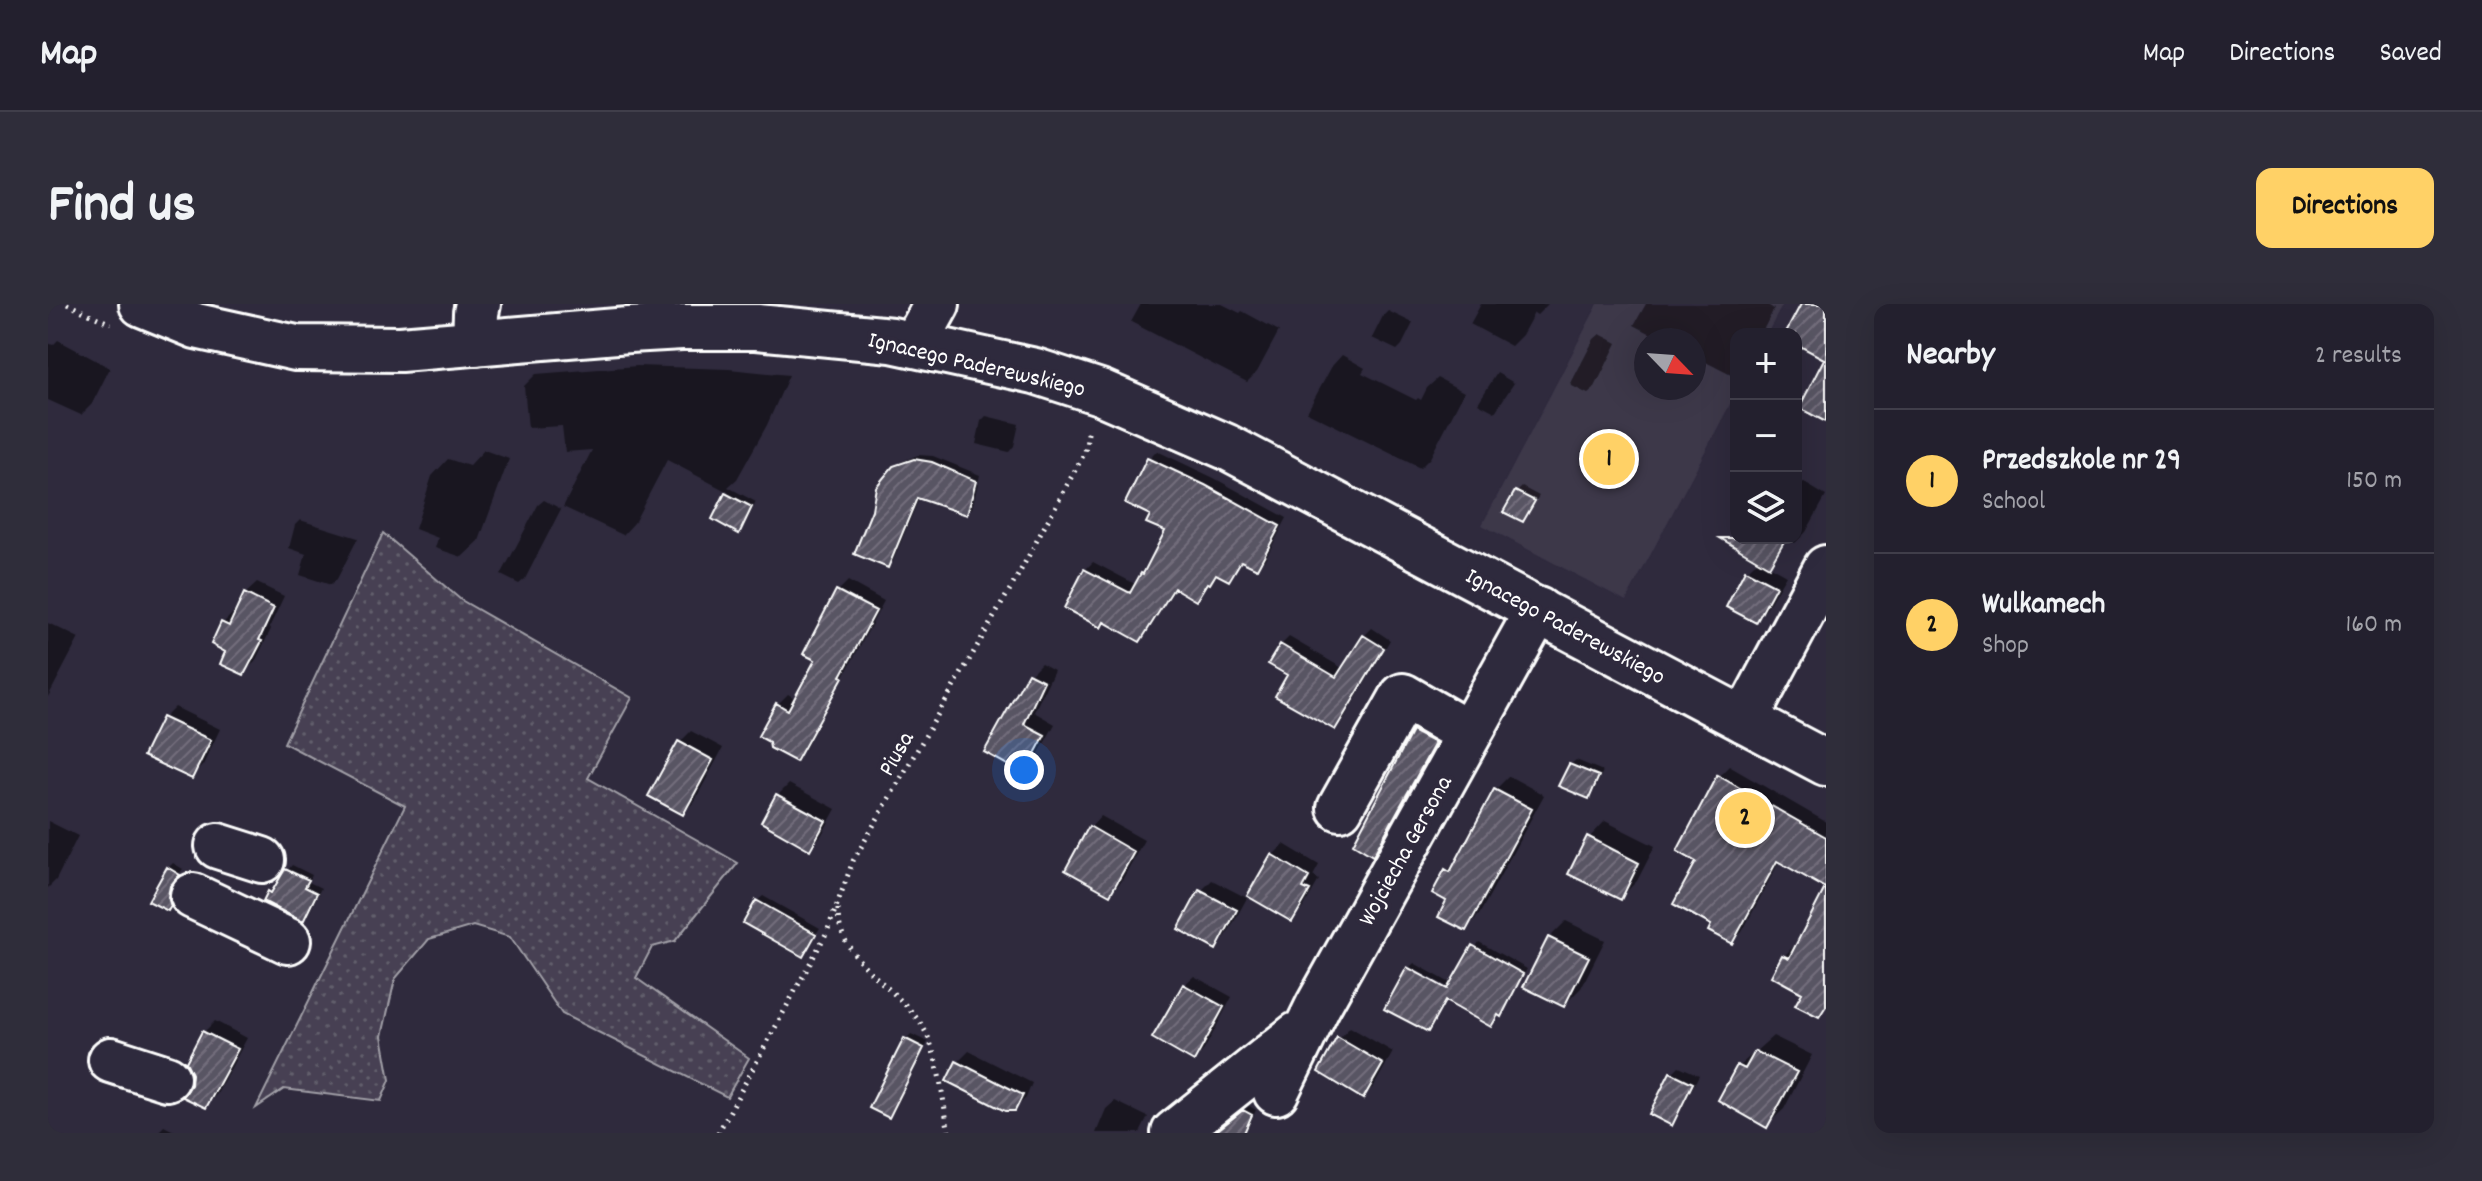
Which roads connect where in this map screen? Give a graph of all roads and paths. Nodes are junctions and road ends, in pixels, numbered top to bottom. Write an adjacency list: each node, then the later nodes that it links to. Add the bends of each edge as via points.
1 (67, 304): 3 (path)
2 (937, 304): 5 (main road)
3 (130, 315): 4 (main road, Ignacego Paderewskiego, via 296,348 400,349)
4 (477, 324): 5 (main road, Ignacego Paderewskiego, via 629,330 719,326 862,335)
5 (915, 344): 8 (main road, Ignacego Paderewskiego, via 1035,371 1100,392 1227,447)
6 (1078, 419): 16 (path, Piusa, via 1090,423 1085,452 853,861)
7 (1826, 568): 9 (main road)
8 (1538, 610): 9 (main road, Ignacego Paderewskiego); 10 (main road, Wojciecha Gersona)
9 (1745, 720): 11 (main road, Ignacego Paderewskiego)
10 (1469, 734): 12 (main road, via 1403,696); 18 (main road, Wojciecha Gersona)
11 (1826, 763)
12 (1340, 808)
13 (218, 846): 14 (main road)
14 (262, 860)
15 (193, 896): 17 (main road)
16 (838, 904): 22 (path, Piusa, via 815,957); 23 (path, via 843,936 927,1036)
17 (288, 941)
18 (1306, 1029): 21 (main road, Wojciecha Gersona); 24 (main road)
19 (111, 1060): 20 (main road)
20 (167, 1078)
21 (1276, 1092)
22 (718, 1133)
23 (949, 1133)
24 (1174, 1133)

